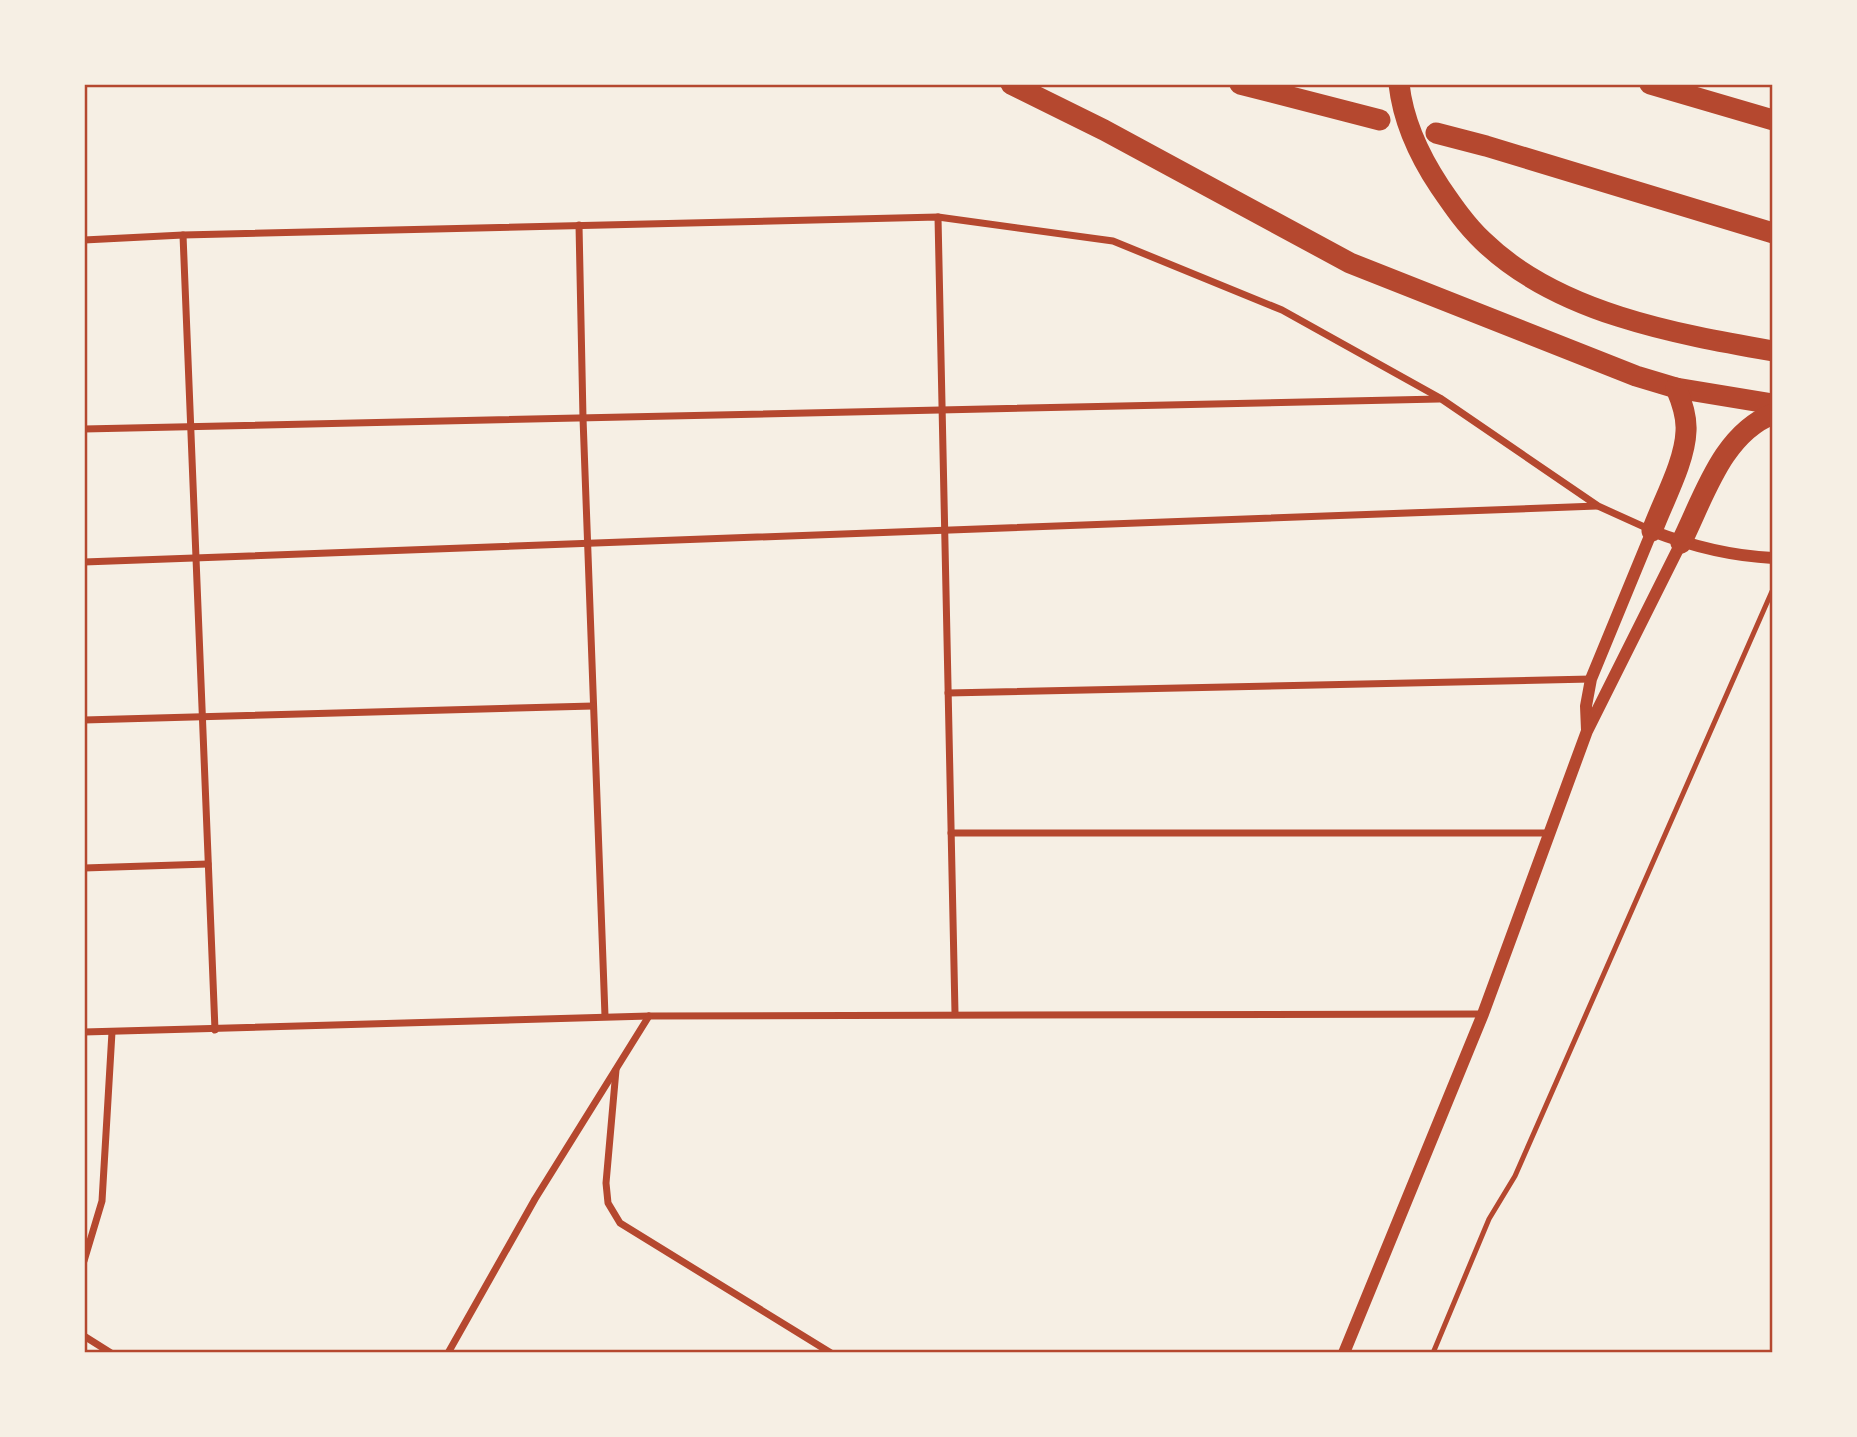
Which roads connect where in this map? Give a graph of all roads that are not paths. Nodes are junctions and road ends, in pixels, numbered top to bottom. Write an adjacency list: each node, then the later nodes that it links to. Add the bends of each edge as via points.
1 (1011, 84): 14 (highway, via 1350,262)
2 (1240, 84): 5 (highway)
3 (1398, 84): 13 (highway, via 1430,172 1476,234 1512,264 1608,313)
4 (1650, 84): 6 (highway)
5 (1380, 120)
6 (1773, 120)
7 (1436, 134): 10 (highway)
8 (938, 217): 9 (street); 15 (street, via 1113,241 1282,310); 17 (street)
9 (579, 225): 11 (street); 19 (street)
10 (1773, 233)
11 (183, 235): 12 (street); 20 (street)
12 (84, 240)
13 (1773, 351)
14 (1676, 388): 16 (highway); 24 (highway, via 1684,408 1683,452)
15 (1440, 398): 17 (street); 22 (street)
16 (1773, 404)
17 (942, 410): 19 (street); 23 (street)
18 (1773, 414): 25 (highway, via 1749,427 1732,444)
19 (583, 418): 20 (street); 26 (street)
20 (191, 427): 21 (street); 27 (street)
21 (84, 429)
22 (1598, 506): 23 (street); 24 (street)
23 (945, 530): 26 (street); 32 (street)
24 (1652, 531): 25 (street); 31 (street)
25 (1681, 543): 28 (street); 36 (street)
26 (587, 544): 27 (street); 33 (street)
27 (196, 558): 29 (street); 34 (street)
28 (1773, 558)
29 (84, 562)
30 (1773, 589): 55 (lane)
31 (1591, 679): 32 (street); 36 (street)
32 (948, 693): 37 (street)
33 (593, 706): 34 (street); 43 (street)
34 (203, 716): 35 (street); 39 (street)
35 (84, 720)
36 (1587, 731): 38 (street)
37 (951, 833): 38 (street); 41 (street)
38 (1551, 833): 42 (street)
39 (208, 864): 40 (street); 45 (street)
40 (84, 869)
41 (956, 1013): 42 (street); 44 (street)
42 (1483, 1014): 54 (street)
43 (605, 1016): 44 (street); 45 (street)
44 (649, 1016): 48 (street)
45 (215, 1030): 47 (street)
46 (84, 1032): 47 (street)
47 (112, 1032): 49 (street, via 102,1201)
48 (616, 1070): 52 (street, via 535,1199); 53 (street, via 606,1183 608,1203 620,1223)
49 (84, 1261)
50 (84, 1336): 51 (street)
51 (111, 1353)
52 (449, 1353)
53 (831, 1353)
54 (1344, 1353)
55 (1433, 1353)

